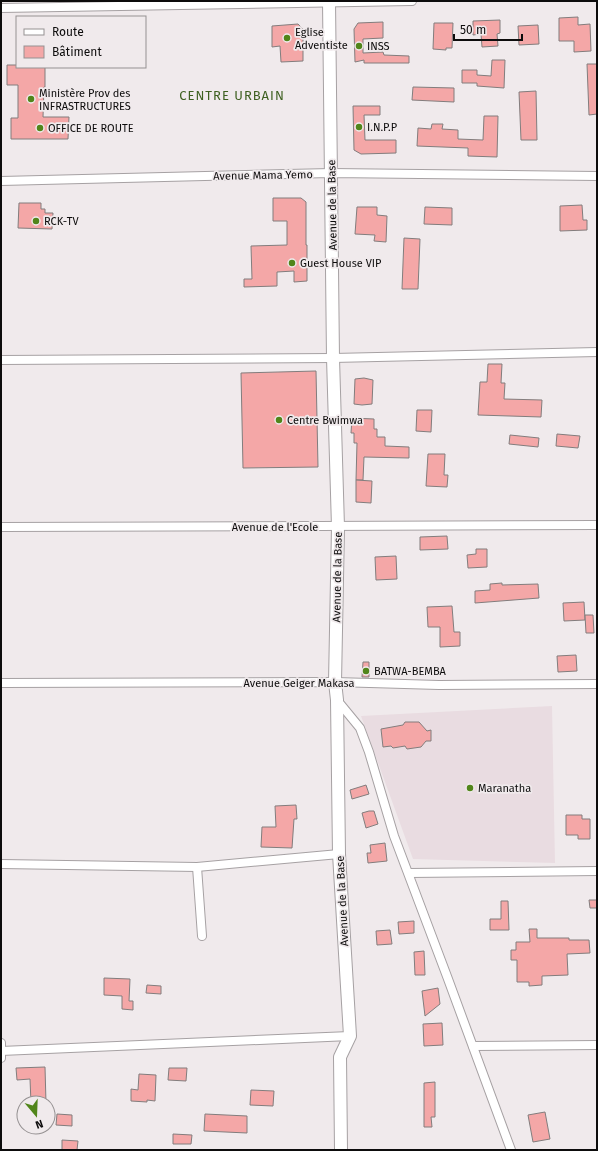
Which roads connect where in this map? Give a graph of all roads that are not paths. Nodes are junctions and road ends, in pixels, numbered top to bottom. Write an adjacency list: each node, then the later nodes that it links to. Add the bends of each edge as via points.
1 (412, 1): 2 (street)
2 (329, 2): 3 (street); 4 (main road, Avenue de la Base)
3 (1, 8)
4 (331, 174): 5 (street, Avenue Mama Yemo); 6 (street, Avenue Mama Yemo); 8 (main road, Avenue de la Base)
5 (597, 176)
6 (1, 181)
7 (597, 352): 8 (street)
8 (333, 358): 9 (street); 12 (main road, Avenue de la Base)
9 (1, 360)
10 (597, 526): 12 (street, Avenue de l'Ecole)
11 (1, 527): 12 (street, Avenue de l'Ecole)
12 (338, 527): 13 (main road, Avenue de la Base)
13 (335, 682): 14 (street, Avenue Geiger Makasa); 15 (street, Avenue Geiger Makasa, via 439,685); 16 (main road, Avenue de la Base)
14 (1, 683)
15 (597, 684)
16 (337, 700): 17 (main road, Avenue de la Base); 21 (street, via 360,728 394,836)
17 (339, 854): 19 (street); 23 (main road, Avenue de la Base)
18 (1, 864): 19 (street)
19 (197, 867): 22 (street)
20 (597, 871): 21 (street)
21 (409, 874): 26 (street)
22 (202, 936)
23 (350, 1036): 27 (street); 29 (main road, Avenue de la Base, via 340,1057)
24 (1, 1043): 27 (street)
25 (597, 1045): 26 (street)
26 (473, 1046): 30 (street)
27 (1, 1051): 28 (street)
28 (1, 1058)
29 (341, 1150)
30 (510, 1150)

